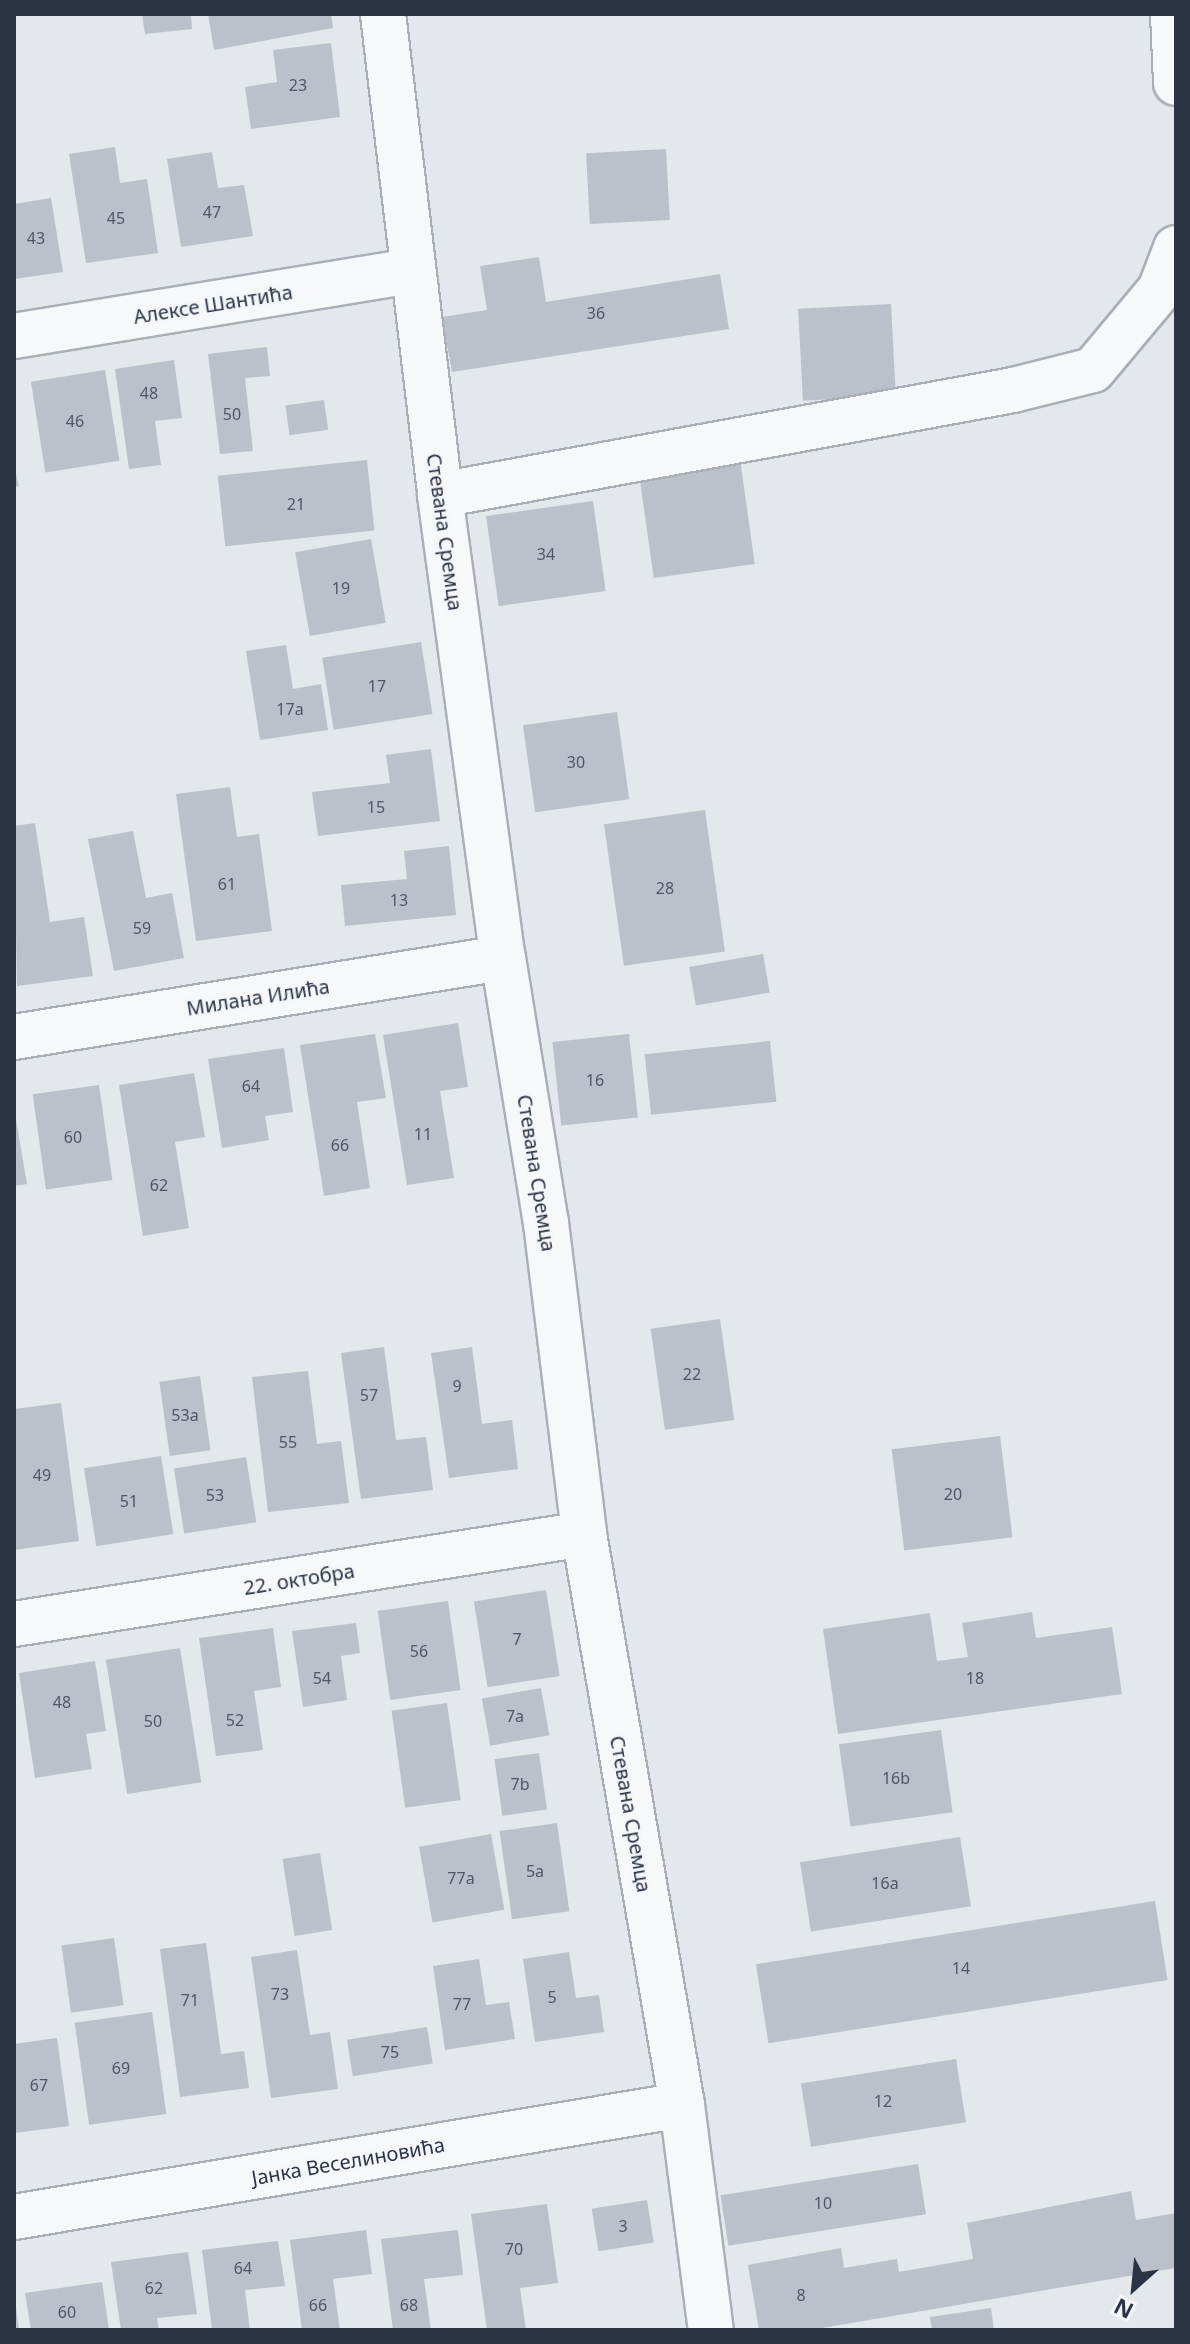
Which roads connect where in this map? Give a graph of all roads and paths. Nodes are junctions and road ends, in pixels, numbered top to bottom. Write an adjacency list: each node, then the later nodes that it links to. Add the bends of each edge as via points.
1 (383, 14): 5 (street, Стевана Сремца)
2 (1173, 14): 3 (street)
3 (1176, 83)
4 (1176, 248): 7 (street, via 1160,290 1093,370 1013,390)
5 (411, 271): 6 (street, Алексе Шантића); 7 (street, Стевана Сремца)
6 (14, 336)
7 (440, 495): 8 (street, Стевана Сремца)
8 (503, 958): 9 (street, Милана Илића); 10 (street, Стевана Сремца, via 546,1223)
9 (14, 1037)
10 (584, 1534): 11 (street, 22. октобра); 12 (street, Стевана Сремца)
11 (14, 1624)
12 (682, 2105): 13 (street, Јанка Веселиновића); 14 (street, Стевана Сремца)
13 (14, 2217)
14 (711, 2330)

